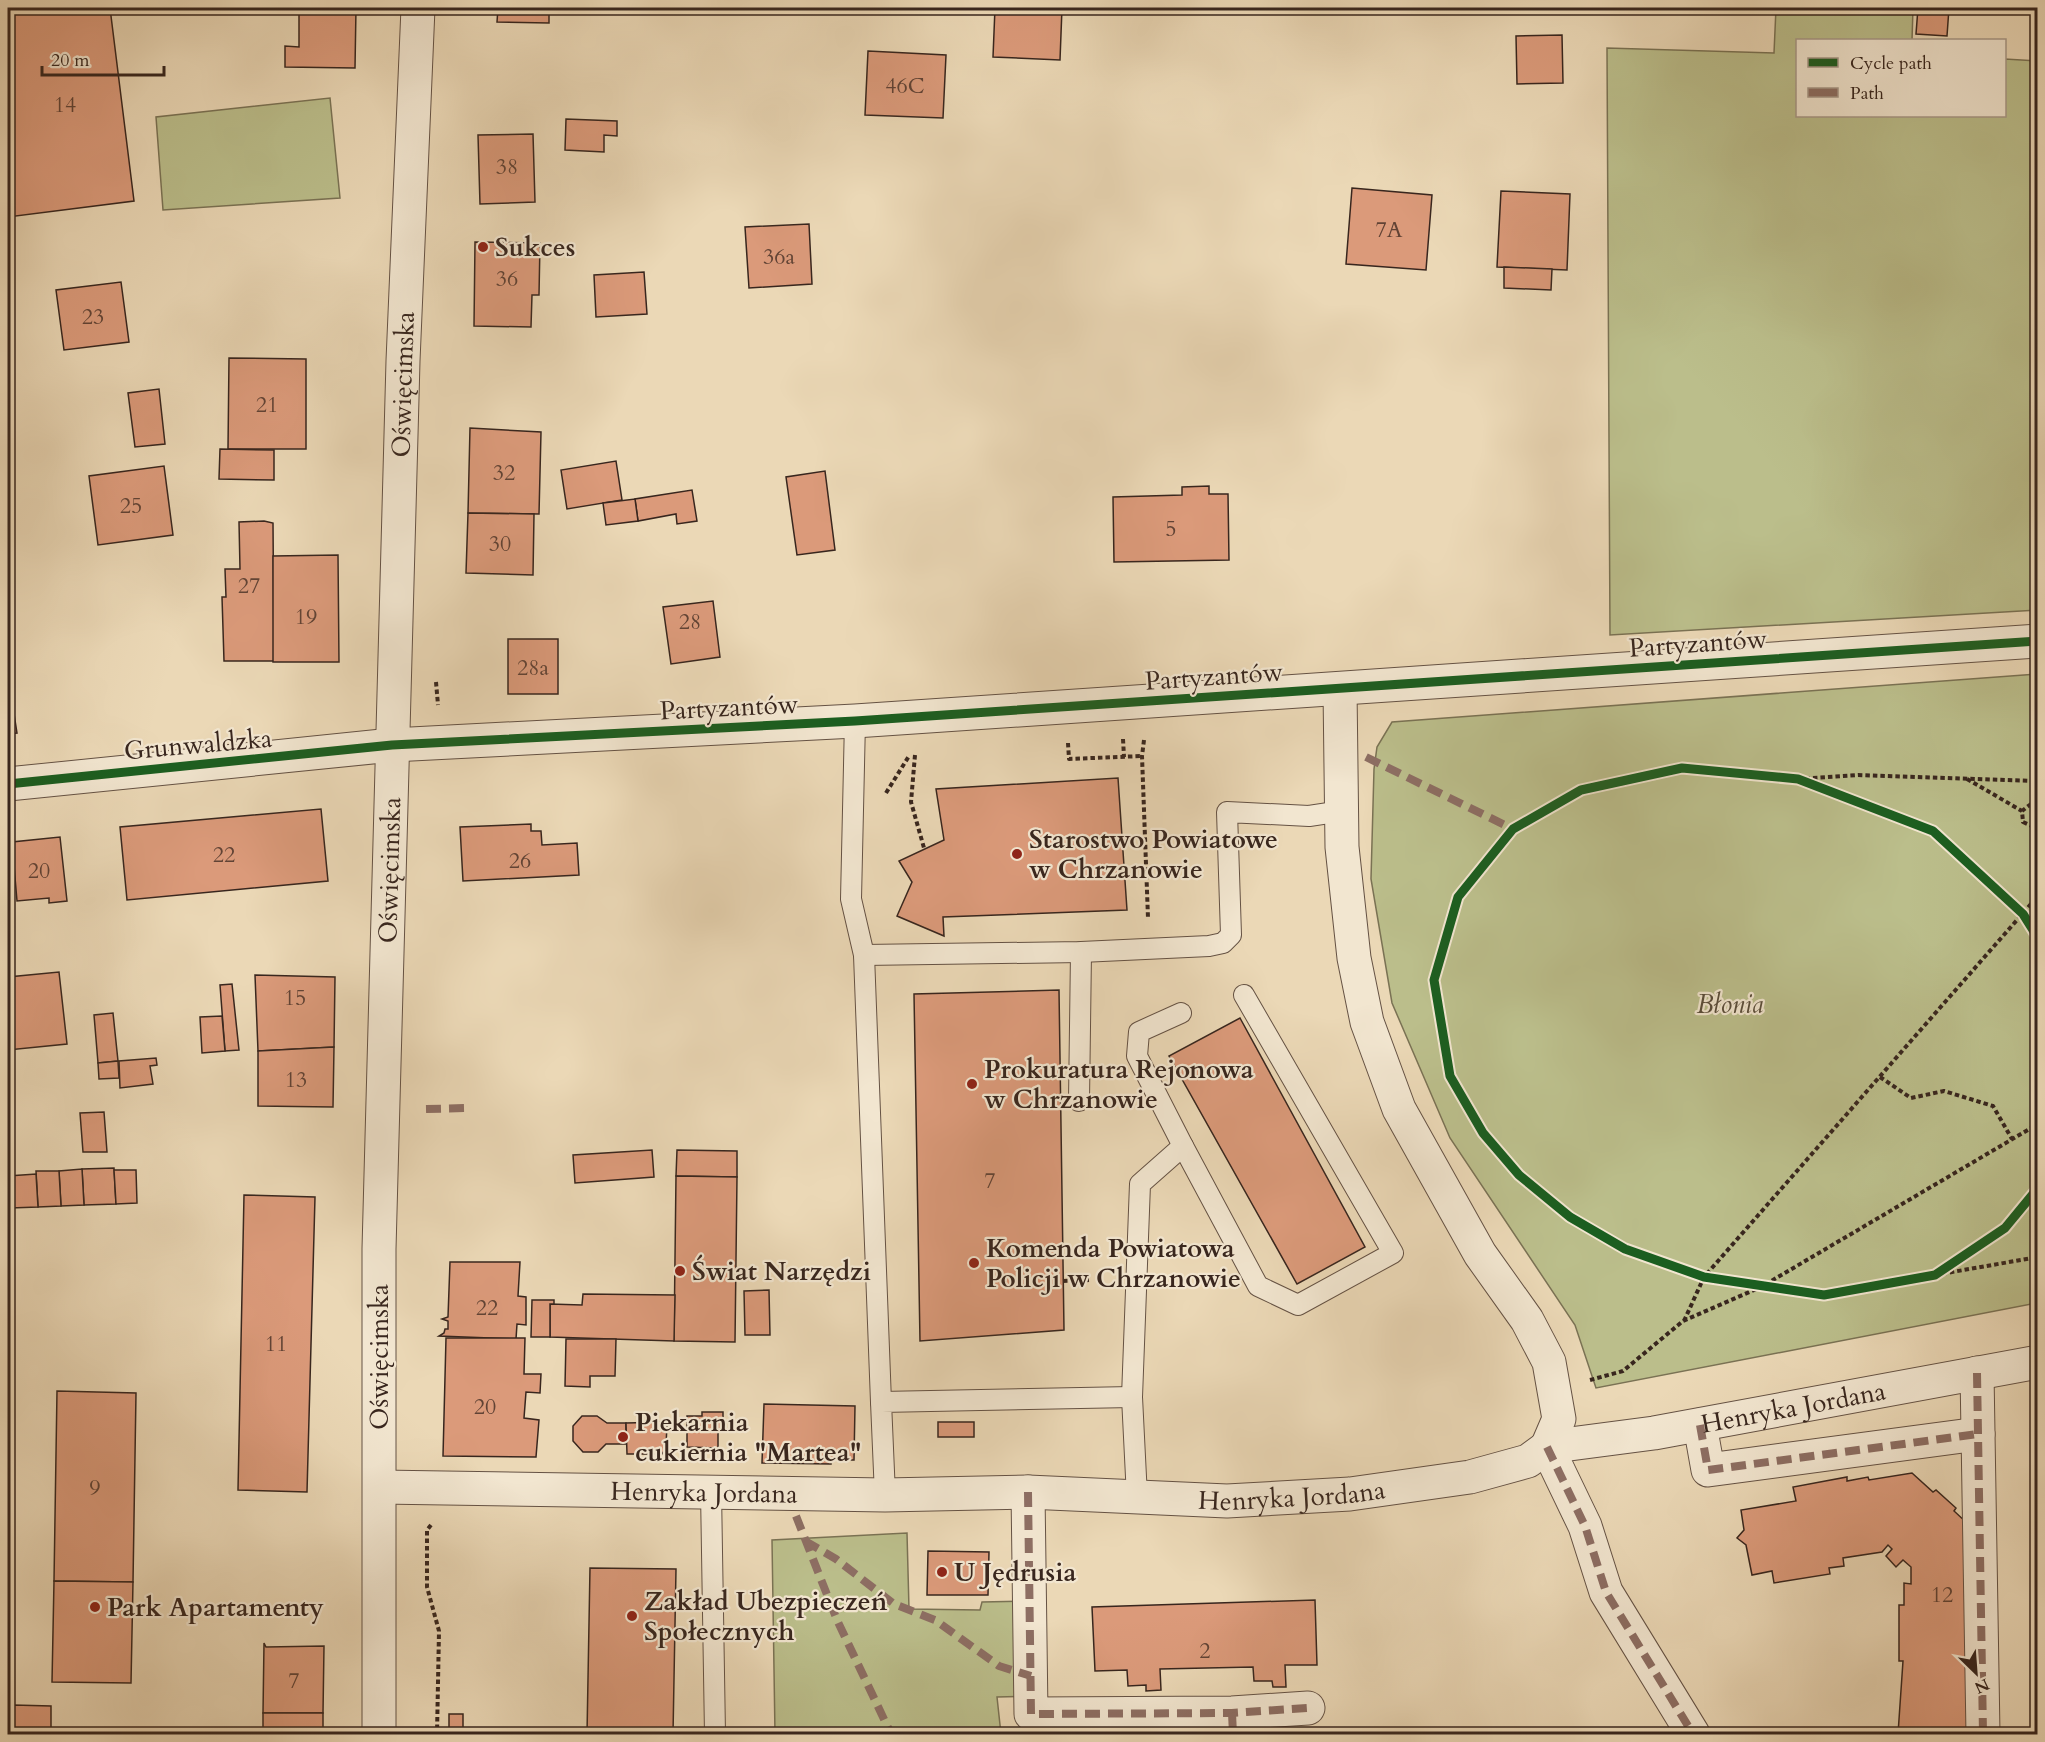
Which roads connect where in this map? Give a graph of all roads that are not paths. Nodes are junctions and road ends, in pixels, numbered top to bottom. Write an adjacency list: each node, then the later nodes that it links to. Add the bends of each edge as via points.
1 (418, 8): 5 (street, Oświęcimska)
2 (2037, 641): 3 (street, Partyzantów)
3 (1340, 689): 4 (street, Partyzantów); 7 (street)
4 (855, 721): 5 (street, Partyzantów); 9 (lane, via 850,899)
5 (392, 745): 6 (street, Grunwaldzka); 21 (street, Oświęcimska, via 379,1250)
6 (8, 784)
7 (1342, 811): 8 (lane, via 1309,816 1227,812 1231,935 1222,943); 20 (street, via 1354,958 1367,1023 1399,1108 1419,1146 1480,1254 1538,1337 1549,1362 1559,1419)
8 (1081, 952): 9 (lane); 12 (lane)
9 (864, 955): 17 (lane)
10 (1244, 995): 13 (lane, via 1393,1253 1298,1305 1258,1286)
11 (1180, 1013): 13 (lane, via 1139,1032 1137,1056)
12 (1079, 1101)
13 (1183, 1146): 16 (lane, via 1140,1184)
14 (2037, 1362): 15 (street, Henryka Jordana)
15 (1977, 1373): 18 (street, Henryka Jordana); 19 (street)
16 (1132, 1397): 17 (lane); 25 (lane)
17 (881, 1402): 24 (lane)
18 (1700, 1425): 19 (street, via 1708,1470); 20 (street, Henryka Jordana)
19 (1978, 1434): 31 (street)
20 (1547, 1447): 25 (street, Henryka Jordana, via 1528,1461 1470,1477 1350,1494 1227,1501); 30 (street, via 1585,1526 1606,1592)
21 (380, 1487): 22 (street, Henryka Jordana); 28 (street, Oświęcimska)
22 (711, 1491): 24 (street, Henryka Jordana); 29 (lane)
23 (1028, 1492): 24 (street, Henryka Jordana); 25 (street, Henryka Jordana); 27 (street, via 1031,1714)
24 (885, 1495)
25 (1137, 1497)
26 (1308, 1708): 27 (street)
27 (1233, 1724)
28 (379, 1734)
29 (715, 1734)
30 (1693, 1734)
31 (1983, 1734)

